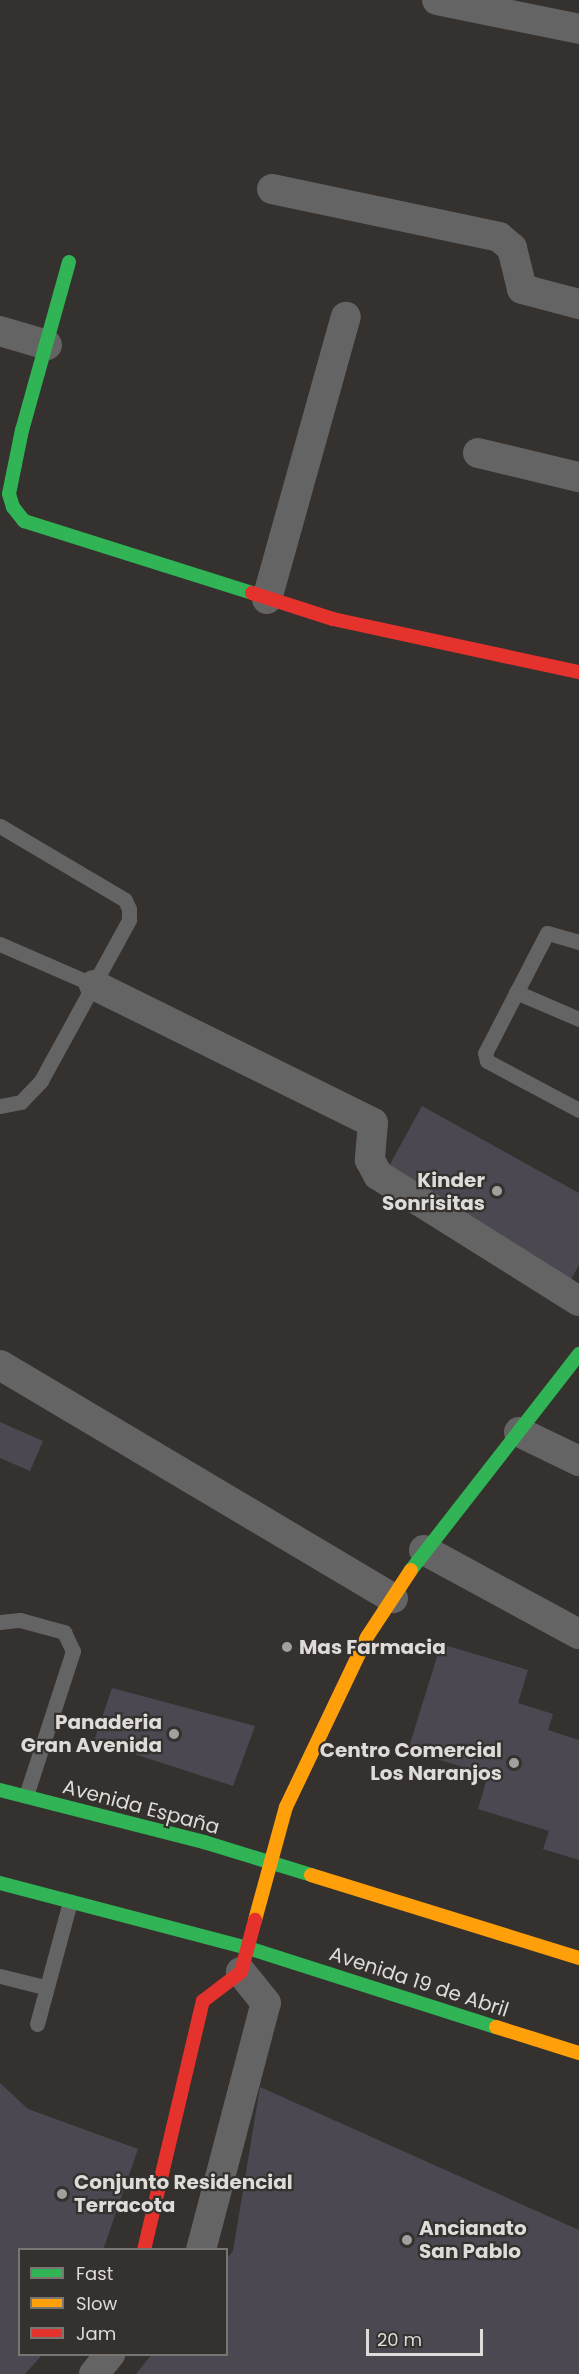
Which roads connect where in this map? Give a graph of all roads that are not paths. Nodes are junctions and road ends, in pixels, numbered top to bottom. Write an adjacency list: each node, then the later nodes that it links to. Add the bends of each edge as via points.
1 (437, 0): 2 (street)
2 (579, 28)
3 (272, 189): 5 (street, via 499,237 512,248 522,289)
4 (69, 262): 8 (street)
5 (579, 304)
6 (346, 317): 11 (street)
7 (0, 331): 8 (street)
8 (47, 345): 11 (street, via 22,430 9,494 24,521)
9 (478, 453): 10 (street)
10 (579, 477)
11 (267, 599): 12 (street, via 333,619)
12 (579, 672)
13 (0, 826): 16 (lane, via 125,900 129,920)
14 (579, 942): 17 (lane, via 547,933)
15 (0, 944): 16 (lane)
16 (94, 985): 19 (lane, via 41,1081 21,1102); 21 (street, via 373,1123 370,1160 378,1175)
17 (516, 992): 18 (lane); 20 (lane, via 485,1053 487,1061)
18 (579, 1020)
19 (0, 1106)
20 (579, 1110)
21 (579, 1301)
22 (579, 1354): 24 (street)
23 (0, 1365): 27 (street)
24 (519, 1432): 25 (street); 26 (street)
25 (579, 1461)
26 (424, 1550): 27 (street); 29 (street)
27 (393, 1598): 32 (street, via 368,1637 286,1807)
28 (0, 1622): 31 (lane, via 20,1620 64,1632 73,1651)
29 (579, 1634)
30 (0, 1790): 31 (street, Avenida España)
31 (26, 1796): 32 (street, Avenida España, via 204,1842)
32 (270, 1865): 35 (street, via 457,1918); 36 (street)
33 (0, 1883): 34 (street)
34 (70, 1902): 36 (street); 38 (lane)
35 (579, 1958)
36 (245, 1960): 40 (street, Avenida 19 de Abril); 41 (street, via 203,2001); 42 (street, via 266,2003)
37 (0, 1976): 38 (lane)
38 (44, 1987): 39 (lane)
39 (37, 2024)
40 (579, 2054)
41 (144, 2248)
42 (202, 2248)
43 (109, 2356): 44 (street)
44 (94, 2374)

